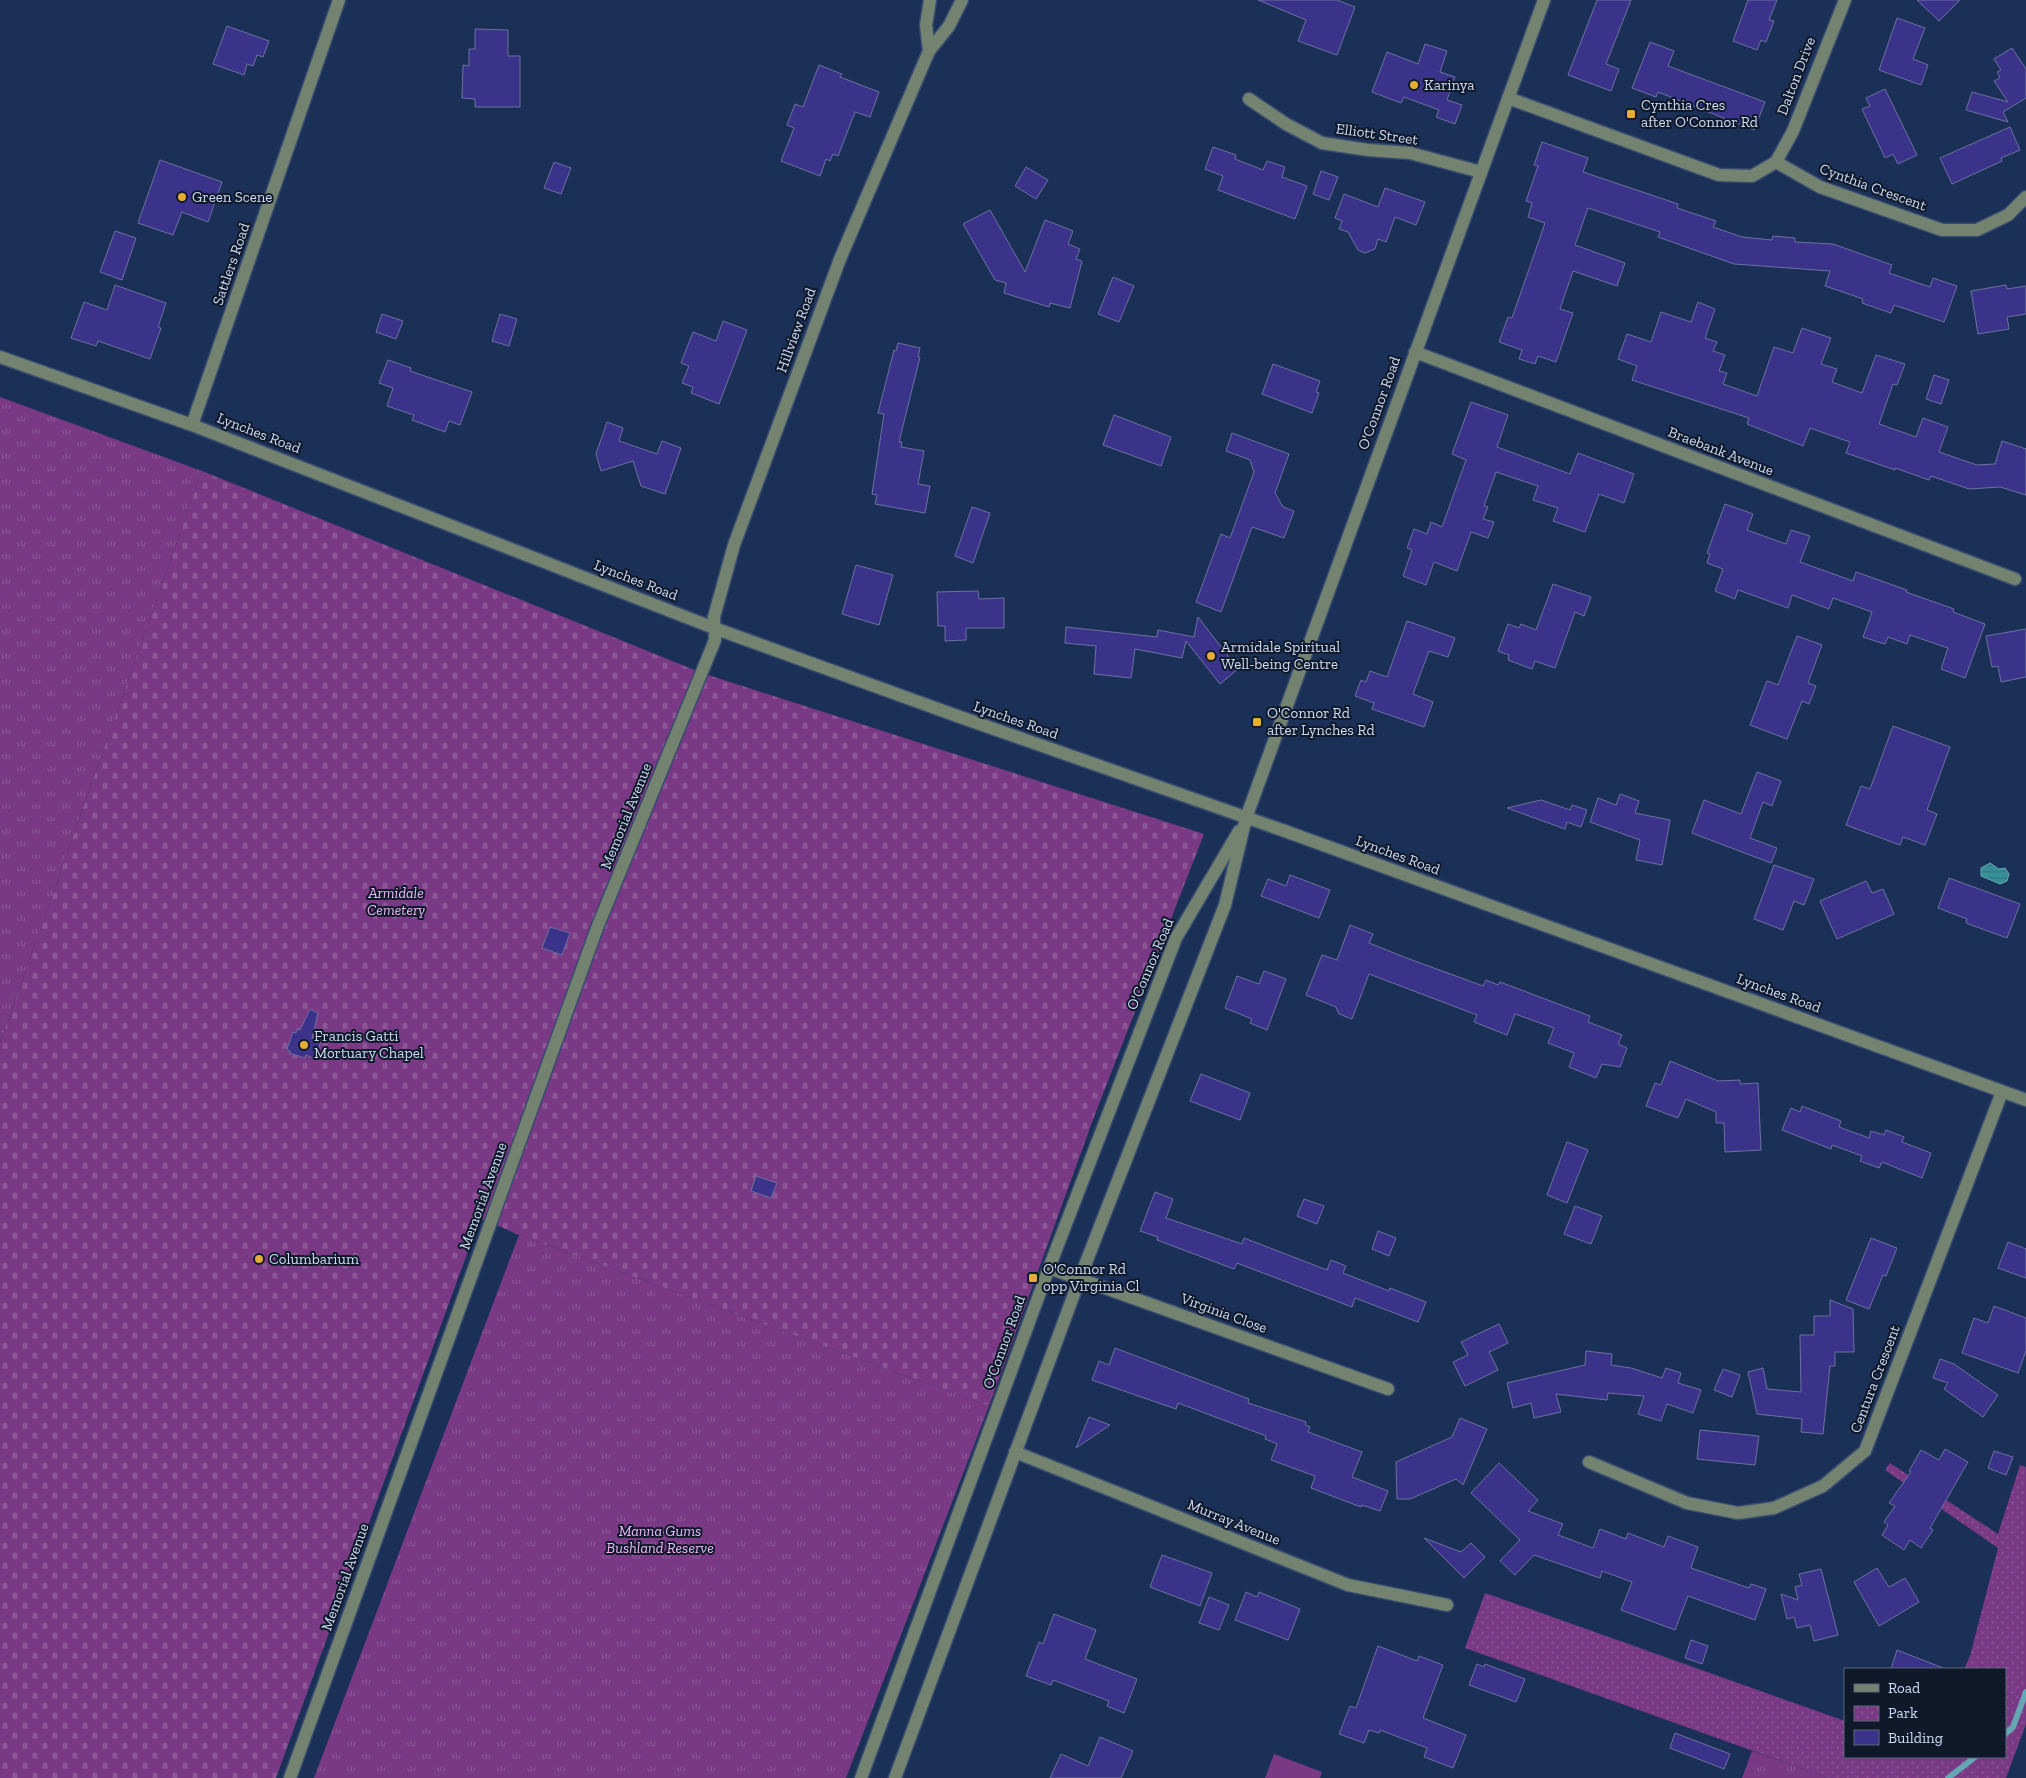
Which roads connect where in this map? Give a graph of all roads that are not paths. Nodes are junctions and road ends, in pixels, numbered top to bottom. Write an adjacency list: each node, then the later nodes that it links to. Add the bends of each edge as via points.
1 (339, 0): 14 (street, Sattlers Road)
2 (930, 0): 6 (street, Hillview Road, via 926,25)
3 (962, 0): 6 (street, Hillview Road, via 949,26)
4 (1544, 0): 7 (street, O'Connor Road)
5 (1845, 0): 9 (street, Dalton Drive, via 1793,131)
6 (929, 51): 16 (street, Hillview Road, via 840,259 737,536 714,617)
7 (1508, 98): 9 (street, via 1719,175 1752,176); 10 (street, O'Connor Road)
8 (1249, 99): 10 (street, Elliott Street, via 1322,143 1410,153)
9 (1776, 162): 11 (street, Cynthia Crescent, via 1820,187 1942,230 1977,230 2008,215)
10 (1481, 172): 12 (street, O'Connor Road)
11 (2026, 197)
12 (1415, 352): 15 (street, Braebank Avenue); 17 (street, O'Connor Road)
13 (0, 357): 14 (street, Lynches Road)
14 (192, 425): 16 (street, Lynches Road)
15 (2015, 579)
16 (714, 628): 17 (street, Lynches Road); 26 (street, Memorial Avenue, via 714,640 702,673 593,939)
17 (1246, 818): 18 (street, Lynches Road); 20 (street, O'Connor Road, via 1176,938); 21 (street, O'Connor Road, via 1225,904)
18 (2002, 1092): 19 (street, Lynches Road); 24 (street, Centura Crescent, via 1865,1451 1823,1486 1774,1508 1738,1513 1687,1503)
19 (2026, 1100)
20 (1049, 1268): 21 (street, Virginia Close); 27 (street, O'Connor Road)
21 (1080, 1278): 22 (street, Virginia Close); 23 (street, O'Connor Road)
22 (1388, 1389)
23 (1015, 1452): 25 (street, Murray Avenue, via 1348,1585); 28 (street, O'Connor Road)
24 (1589, 1462)
25 (1447, 1605)
26 (290, 1778)
27 (861, 1778)
28 (895, 1778)

